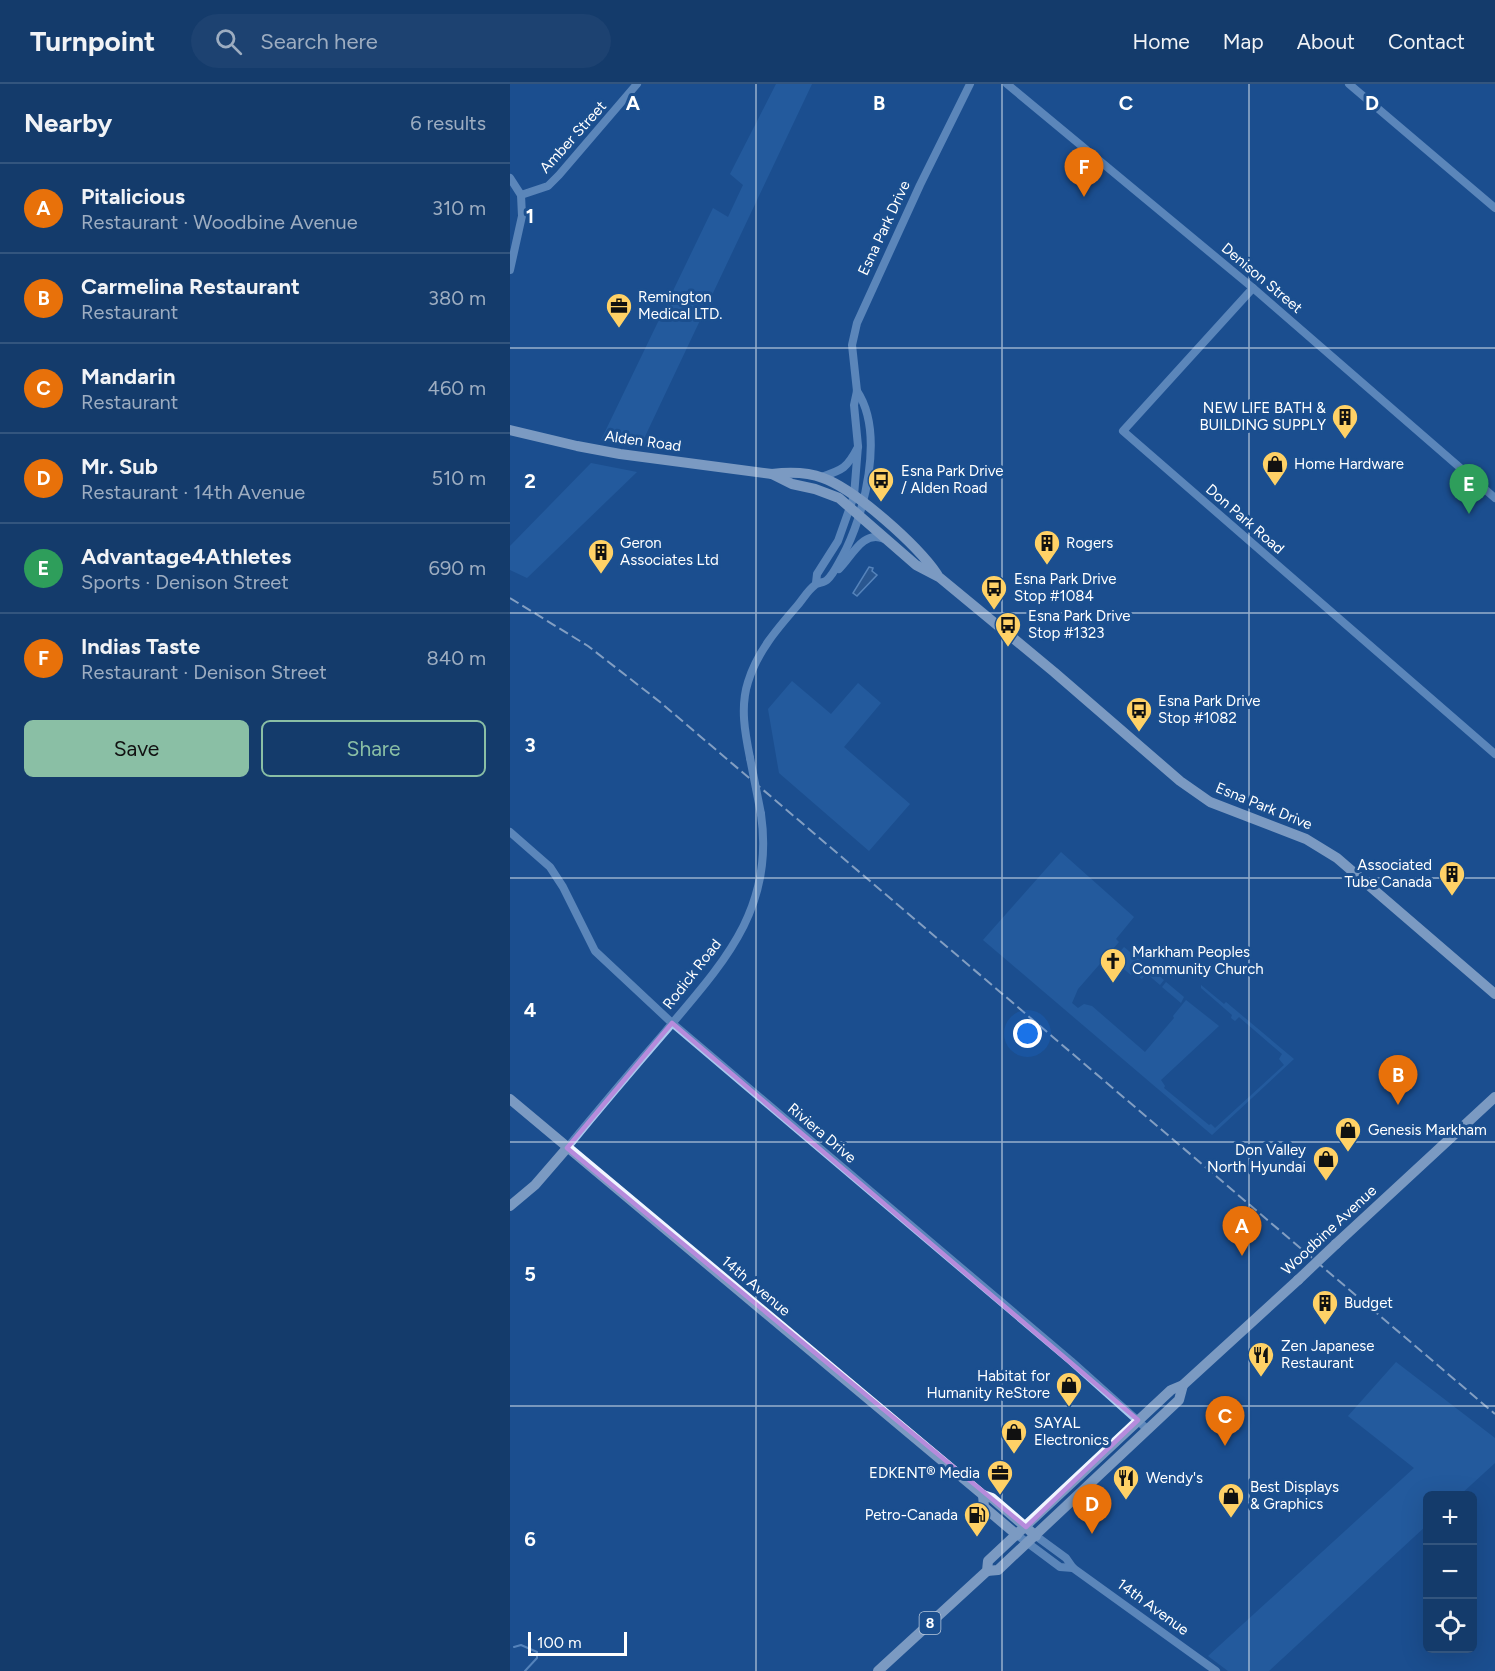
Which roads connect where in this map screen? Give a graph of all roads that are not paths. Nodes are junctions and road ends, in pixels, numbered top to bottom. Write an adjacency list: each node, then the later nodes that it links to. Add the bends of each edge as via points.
1 (637, 84): 6 (street, Amber Street, via 548,186)
2 (970, 84): 10 (street, Esna Park Drive, via 856,323 852,345)
3 (1007, 84): 9 (street, Denison Street)
4 (1349, 84): 7 (street)
5 (510, 178): 6 (street)
6 (520, 195): 8 (street, via 522,216)
7 (1495, 207)
8 (510, 270)
9 (1253, 288): 15 (street, Denison Street); 22 (street, Don Park Road, via 1123,431)
10 (857, 391): 12 (street, Esna Park Drive, via 854,405); 16 (street, Esna Park Drive, via 866,404 870,442 869,473)
11 (510, 430): 13 (main road, Alden Road, via 620,454)
12 (858, 446): 14 (street, via 842,470); 16 (street, Esna Park Drive)
13 (772, 474): 14 (main road, Alden Road, via 792,472); 17 (main road, Alden Road, via 839,498)
14 (821, 477): 16 (main road, Alden Road)
15 (1495, 498)
16 (859, 499): 17 (street, Esna Park Drive); 19 (main road, Esna Park Drive, via 925,556)
17 (855, 511): 18 (main road, Esna Park Drive); 20 (street, via 849,545); 21 (street, Rodick Road, via 817,574)
18 (891, 543): 19 (main road, Esna Park Drive, via 916,565); 20 (street, via 879,536 868,539)
19 (939, 577): 24 (main road, Esna Park Drive, via 1180,781 1210,802 1306,838 1337,858)
20 (827, 581): 21 (street)
21 (816, 583): 25 (street, Rodick Road, bridge, via 763,648 747,684 744,718 764,839 758,890 726,959)
22 (1495, 754)
23 (510, 832): 25 (street, Riviera Drive, via 550,867 595,951)
24 (1495, 994)
25 (672, 1023): 28 (street, Rodick Road); 31 (street, Riviera Drive)
26 (1495, 1097): 30 (main road, Woodbine Avenue / 8, bridge)
27 (510, 1099): 28 (main road, 14th Avenue)
28 (567, 1148): 29 (main road, Rodick Road, via 535,1185); 33 (main road, 14th Avenue)
29 (510, 1206)
30 (1183, 1385): 31 (main road, Woodbine Avenue / 8, via 1171,1390); 32 (main road, Woodbine Avenue / 8, via 1179,1400)
31 (1138, 1420): 32 (street, Riviera Drive); 34 (main road, Woodbine Avenue / 8)
32 (1148, 1429): 35 (main road, Woodbine Avenue / 8)
33 (983, 1495): 36 (main road, 14th Avenue); 37 (main road, 14th Avenue, via 984,1507)
34 (1059, 1496): 35 (main road); 36 (main road, Woodbine Avenue / 8)
35 (1067, 1506): 38 (main road, Woodbine Avenue / 8)
36 (1026, 1527): 37 (main road, Woodbine Avenue / 8); 38 (main road, 14th Avenue)
37 (1017, 1535): 38 (street, 14th Avenue); 39 (main road, Woodbine Avenue / 8, via 988,1561)
38 (1032, 1539): 39 (main road, Woodbine Avenue / 8, via 998,1570); 41 (street, 14th Avenue, via 1066,1558 1073,1568)
39 (987, 1570): 40 (main road, Woodbine Avenue / 8)
40 (878, 1671)
41 (1216, 1671)

